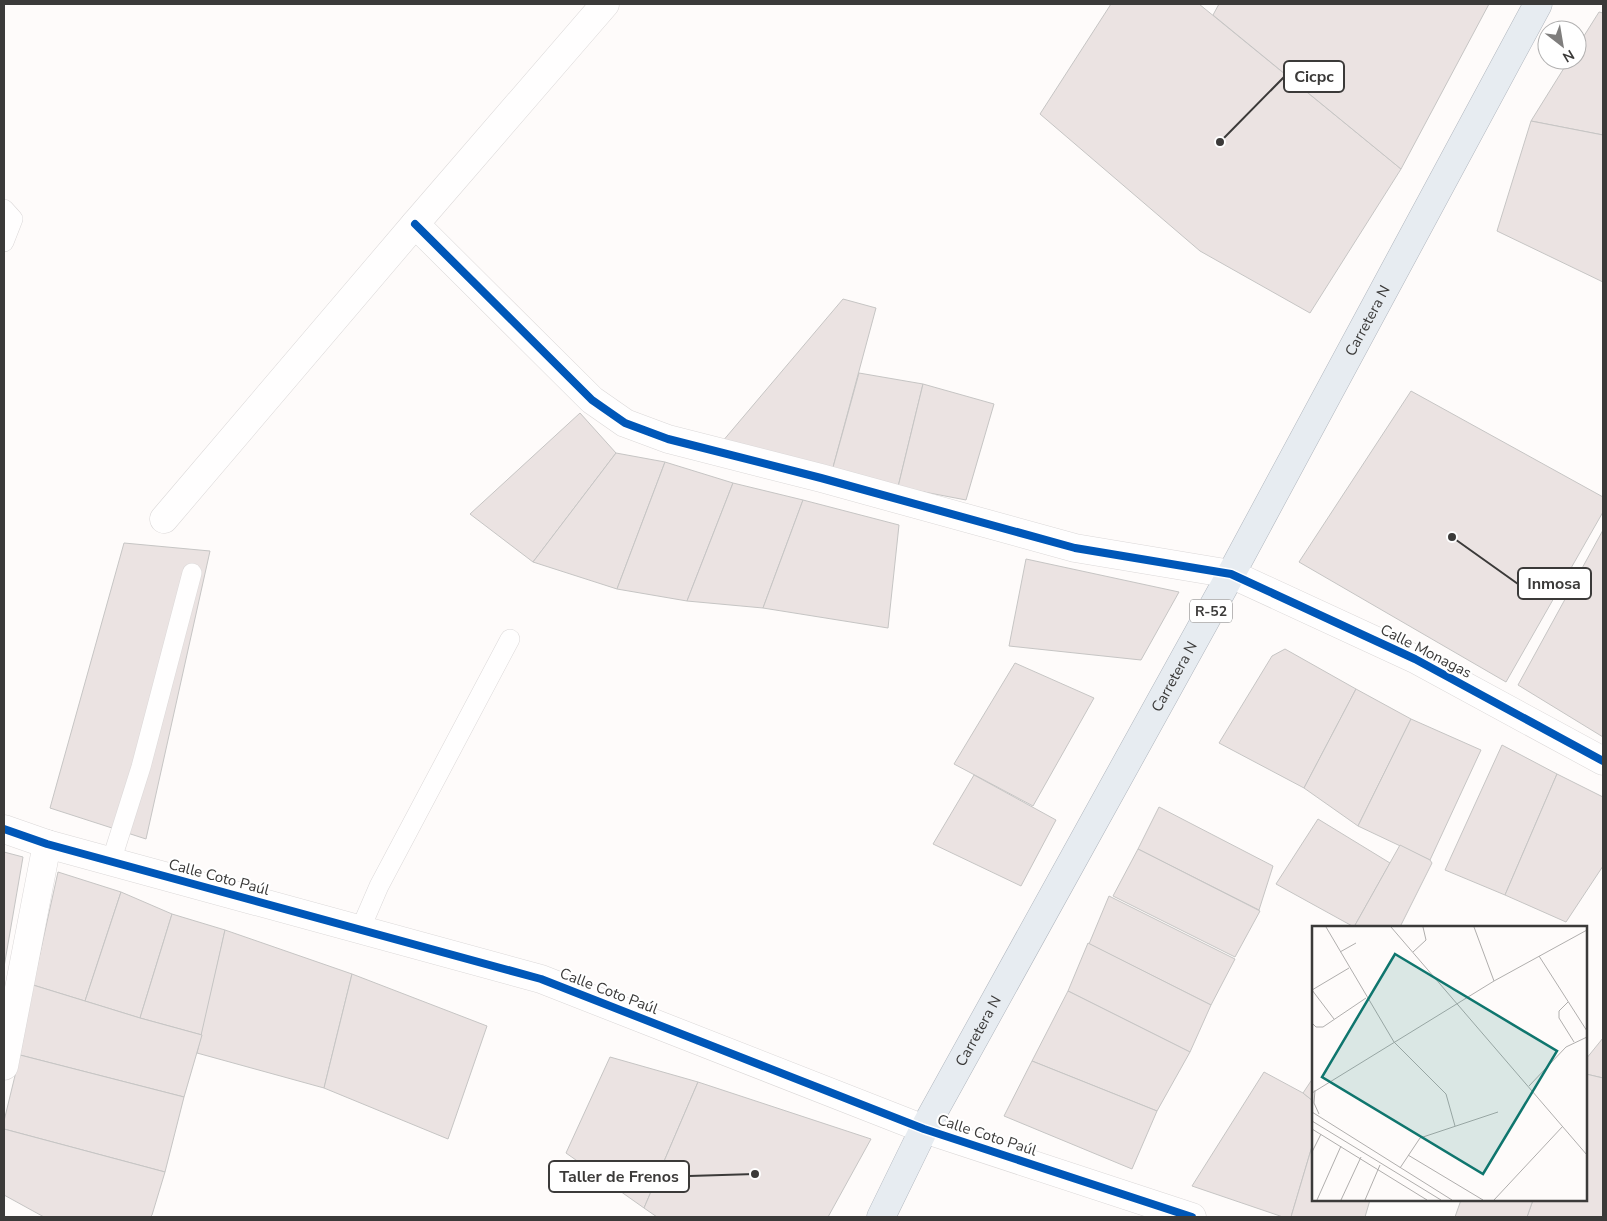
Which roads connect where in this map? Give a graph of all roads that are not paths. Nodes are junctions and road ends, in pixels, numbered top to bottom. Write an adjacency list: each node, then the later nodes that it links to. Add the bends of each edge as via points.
1 (605, 4): 4 (street)
2 (1538, 4): 8 (main road, Carretera N / R-52)
3 (4, 209): 5 (lane, via 13,218)
4 (415, 224): 6 (street); 8 (street, Calle Monagas, via 592,400 625,423 668,439 1075,548)
5 (4, 242)
6 (164, 519)
7 (192, 573): 13 (lane, via 141,767)
8 (1231, 574): 10 (street, Calle Monagas, via 1415,659); 16 (main road, Carretera N / R-52)
9 (510, 639): 14 (lane, via 379,886)
10 (1603, 761)
11 (4, 829): 12 (street, Calle Coto Paúl)
12 (47, 844): 13 (street, Calle Coto Paúl); 15 (street)
13 (111, 862): 14 (street, Calle Coto Paúl)
14 (360, 930): 16 (street, Calle Coto Paúl, via 541,979)
15 (4, 1066)
16 (924, 1129): 17 (main road, Carretera N / R-52); 18 (street, Calle Coto Paúl)
17 (881, 1217)
18 (1192, 1217)

